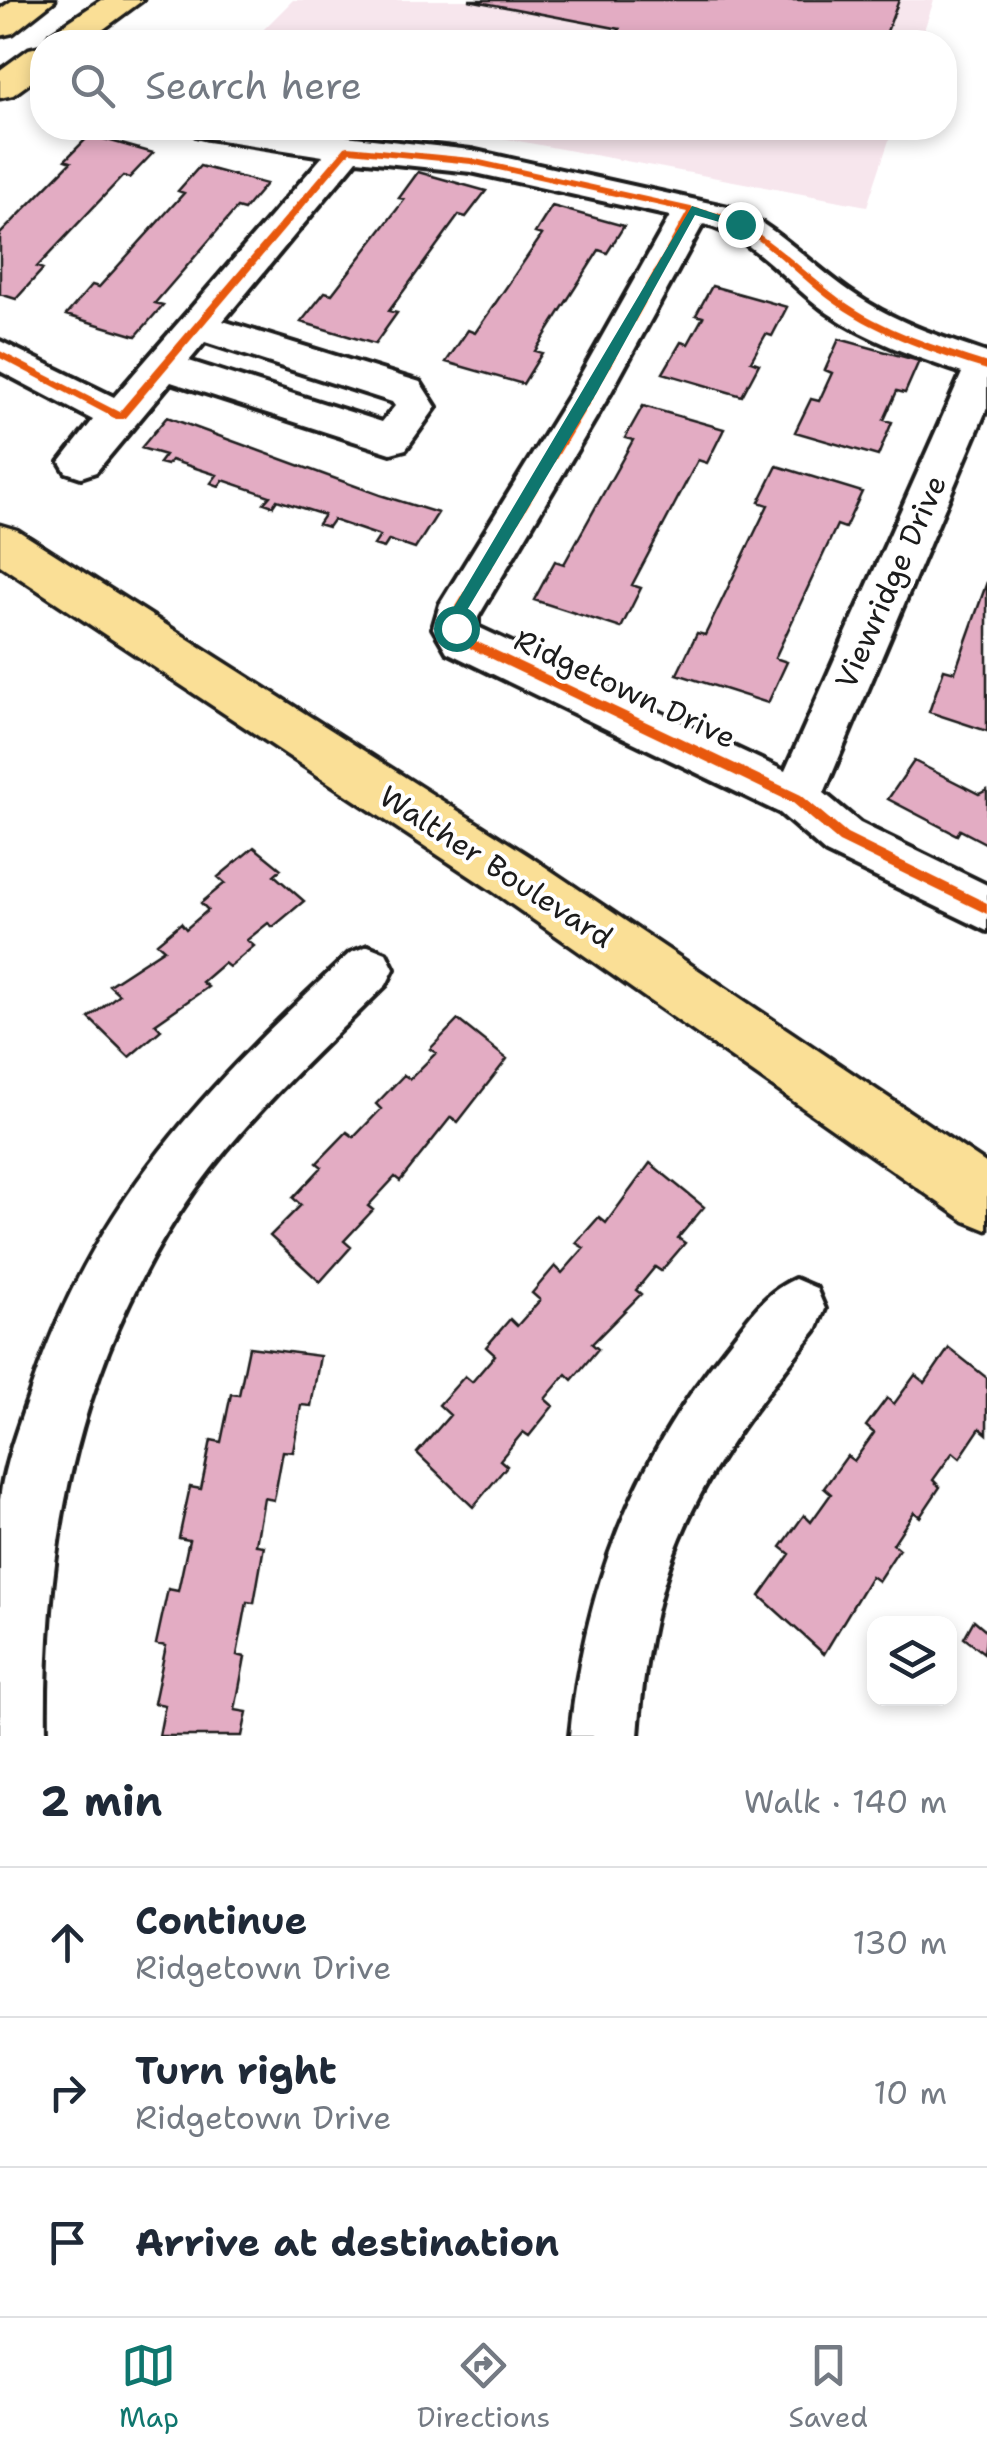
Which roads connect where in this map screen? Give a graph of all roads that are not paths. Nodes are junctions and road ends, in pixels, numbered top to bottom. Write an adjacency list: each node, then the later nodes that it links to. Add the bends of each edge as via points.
1 (125, 0): 2 (main road)
2 (81, 30)
3 (30, 66): 4 (main road)
4 (0, 87)
5 (288, 140): 6 (street)
6 (348, 149): 7 (street, via 471,161); 8 (street)
7 (692, 210): 11 (street, via 750,231 872,324); 15 (street, Ridgetown Drive, via 456,616 456,628 463,640)
8 (197, 326): 10 (street); 10 (street, via 406,392 416,406 391,439)
9 (0, 354): 12 (street)
10 (163, 366): 12 (street)
11 (986, 366): 15 (street, Viewridge Drive)
12 (120, 417): 13 (street)
13 (81, 462)
14 (0, 542): 18 (main road, Walther Boulevard, via 510,873)
15 (796, 798): 16 (street, Ridgetown Drive, via 843,838)
16 (987, 910)
17 (368, 969): 20 (street, via 253,1079 175,1172 87,1326 39,1458 12,1641)
18 (987, 1200)
19 (795, 1309): 21 (street, via 706,1421 654,1517 620,1606)
20 (12, 1736)
21 (604, 1736)

